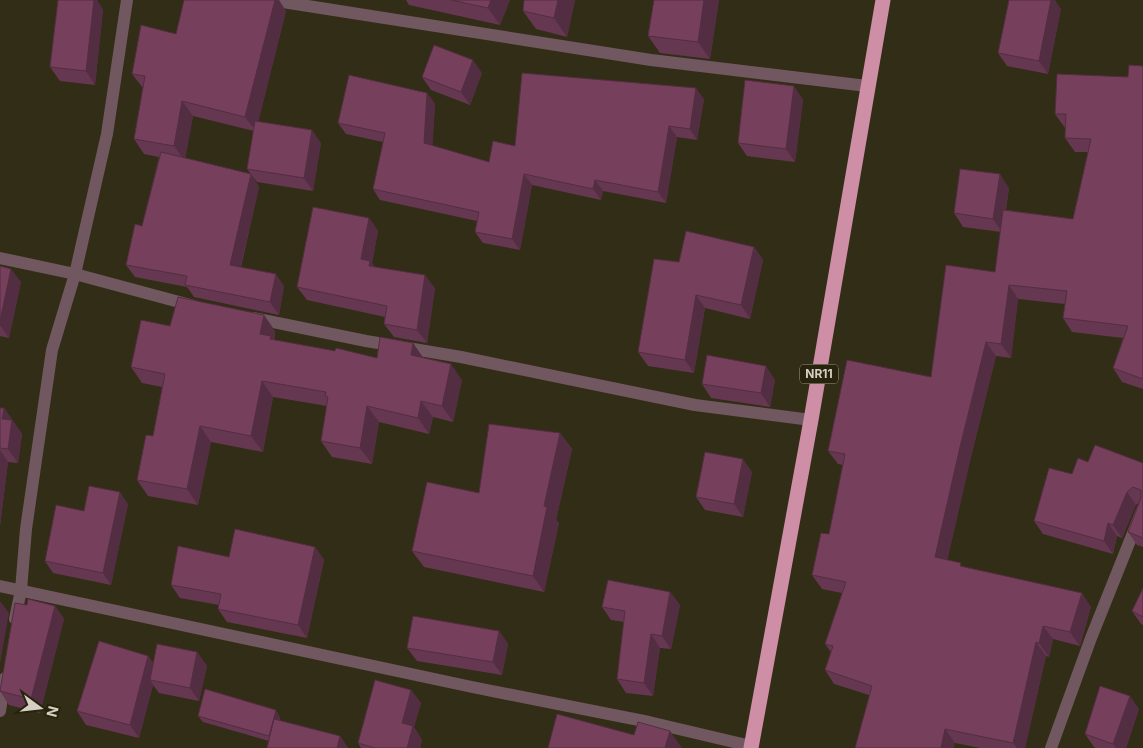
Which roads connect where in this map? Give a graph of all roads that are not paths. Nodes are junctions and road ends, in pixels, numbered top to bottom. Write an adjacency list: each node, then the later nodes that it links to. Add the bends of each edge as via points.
1 (127, 0): 6 (street, via 108,134)
2 (270, 0): 4 (street, via 651,60)
3 (883, 0): 4 (highway, NR11)
4 (867, 86): 9 (highway, NR11)
5 (0, 258): 6 (street)
6 (76, 274): 7 (street); 12 (street, via 52,350)
7 (204, 308)
8 (242, 316): 9 (street, via 695,405)
9 (812, 420): 16 (highway, NR11)
10 (1143, 508): 17 (street)
11 (0, 586): 12 (street)
12 (20, 590): 13 (street); 16 (street, via 649,722)
13 (14, 628)
14 (7, 667): 15 (street)
15 (0, 711)
16 (751, 747)
17 (1051, 748)

